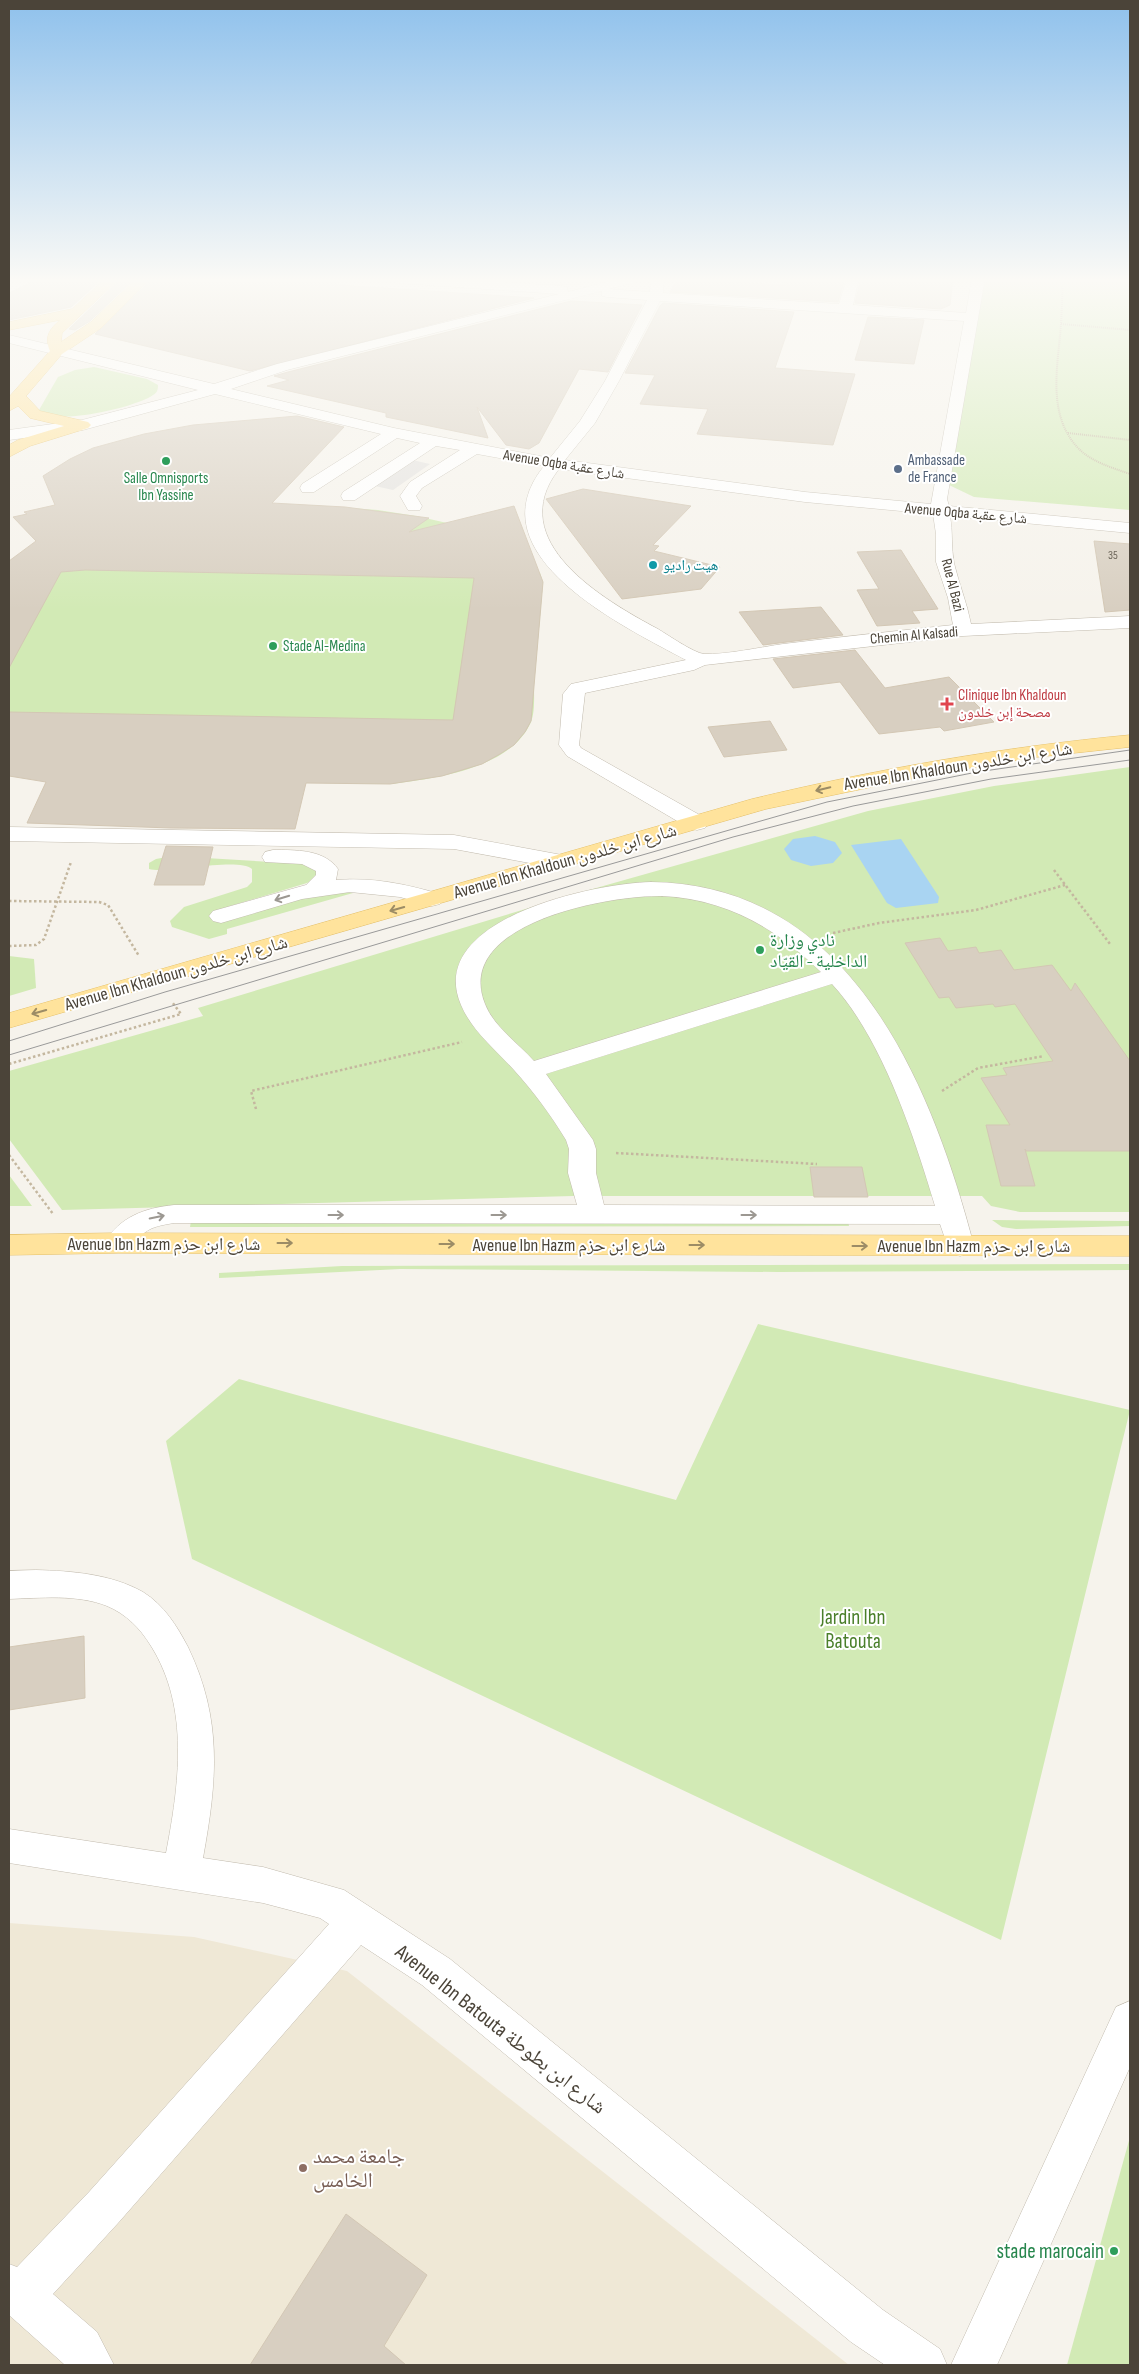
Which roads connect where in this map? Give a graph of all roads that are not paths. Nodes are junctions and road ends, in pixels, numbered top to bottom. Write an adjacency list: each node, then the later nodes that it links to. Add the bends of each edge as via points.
1 (22, 389): 5 (main road)
2 (216, 389): 6 (street); 7 (street, Avenue Oqba شارع عقبة)
3 (607, 389): 12 (street)
4 (960, 389): 16 (street, Rue Al Bazi, via 940,492)
5 (12, 400): 6 (main road, via 35,415)
6 (84, 425): 8 (street); 11 (main road, via 30,441)
7 (394, 433): 9 (street, Avenue Oqba شارع عقبة); 13 (street)
8 (9, 435)
9 (433, 441): 10 (street, Avenue Oqba شارع عقبة); 14 (street)
10 (473, 449): 12 (street, Avenue Oqba شارع عقبة); 15 (street, via 416,485 408,496)
11 (9, 452)
12 (556, 464): 16 (street, Avenue Oqba شارع عقبة, via 805,498); 20 (street, via 537,489 533,519 540,542 557,566 612,612)
13 (308, 488)
14 (349, 496)
15 (414, 506)
16 (940, 511): 17 (street, Avenue Oqba شارع عقبة); 19 (street, Rue Al Bazi, via 945,534 944,562 957,598)
17 (1130, 528)
18 (1130, 622): 19 (street, Chemin Al Kalsadi)
19 (963, 630): 20 (street, Chemin Al Kalsadi)
20 (700, 660): 22 (street, Chemin Al Kalsadi, via 694,664 578,688 573,694 570,745 580,757)
21 (1130, 741): 22 (main road, Avenue Ibn Khaldoun شارع ابن خلدون, one-way to 22, via 1000,756 884,776 760,804)
22 (697, 823): 25 (main road, Avenue Ibn Khaldoun شارع ابن خلدون)
23 (9, 834): 24 (street)
24 (220, 839): 25 (street, via 454,842); 26 (street, via 226,848 242,855 307,858 320,862 327,869 327,877)
25 (562, 862): 27 (main road, Avenue Ibn Khaldoun شارع ابن خلدون)
26 (315, 888): 27 (street, via 352,884 374,886); 28 (street, one-way to 28)
27 (432, 899): 30 (main road, Avenue Ibn Khaldoun شارع ابن خلدون, one-way to 30)
28 (221, 916)
29 (836, 975): 31 (street); 31 (street, via 811,949 765,916 742,905 711,895 668,889 617,890 596,895 513,923 493,935 472,959 470,993 475,1008 494,1034); 33 (street, via 857,996 893,1058 946,1190)
30 (9, 1021)
31 (530, 1071): 32 (street, via 582,1146 585,1188)
32 (594, 1215): 33 (street, one-way to 33); 34 (street, one-way to 32, via 125,1232 142,1221 174,1214)
33 (952, 1215): 36 (street)
34 (118, 1243): 35 (main road, Avenue Ibn Hazm شارع ابن حزم); 36 (main road, Avenue Ibn Hazm شارع ابن حزم, one-way to 36)
35 (9, 1245)
36 (960, 1246): 37 (main road, Avenue Ibn Hazm شارع ابن حزم)
37 (1130, 1246)
38 (9, 1585): 40 (street, via 98,1589 136,1605 154,1621 188,1686 196,1725 193,1810)
39 (9, 1846): 40 (street, Avenue Ibn Batouta شارع ابن بطوطة)
40 (181, 1872): 41 (street, Avenue Ibn Batouta شارع ابن بطوطة, via 292,1891 330,1903)
41 (358, 1920): 43 (street, via 104,2206); 45 (street, Avenue Ibn Batouta شارع ابن بطوطة, via 436,1972 868,2326)
42 (1130, 2021): 46 (street)
43 (15, 2290): 44 (street, via 82,2348)
44 (91, 2365)
45 (924, 2365)
46 (974, 2365)

